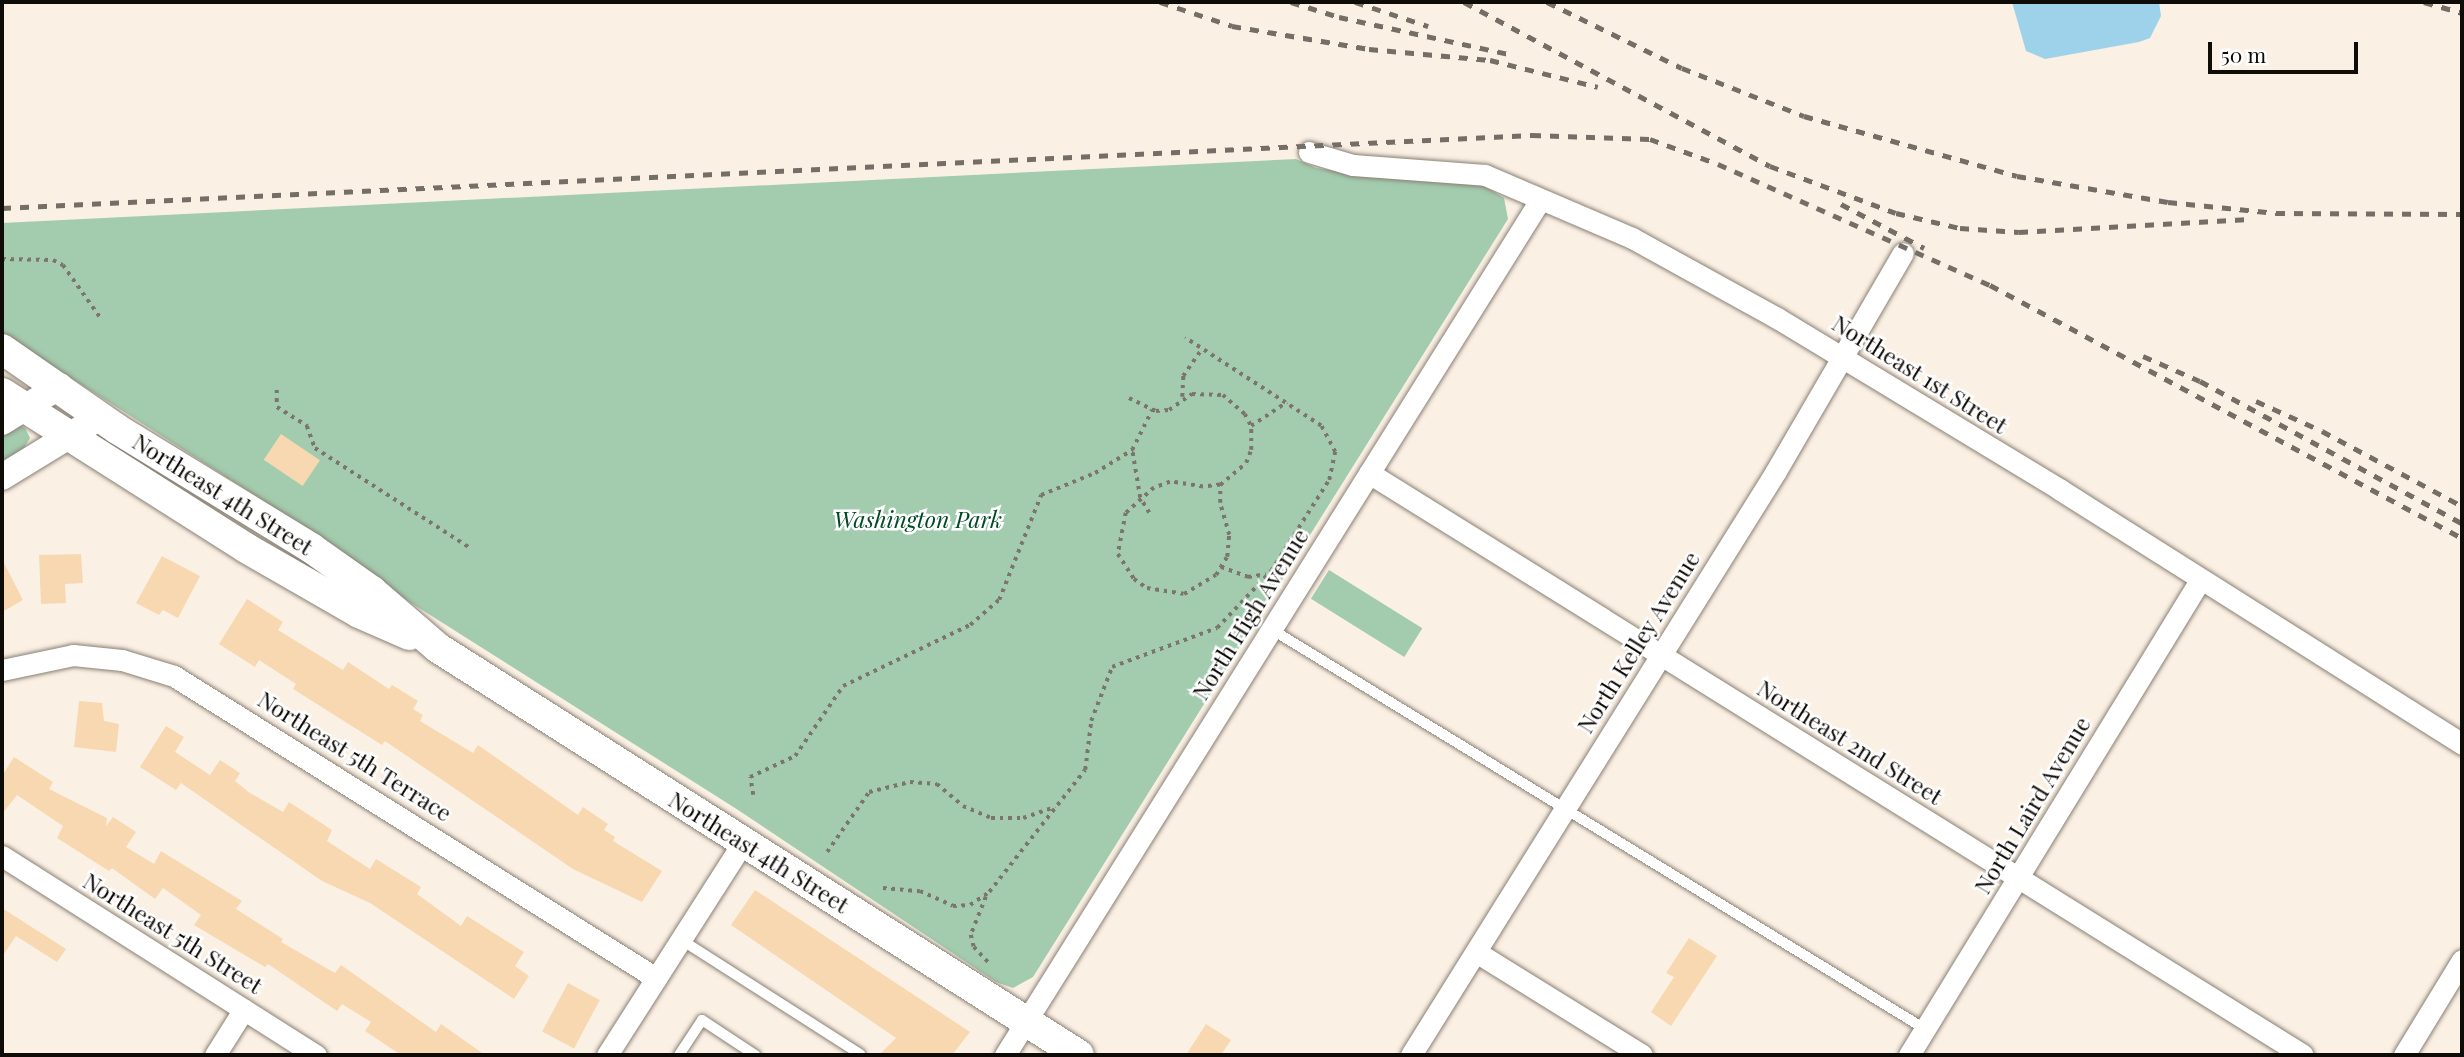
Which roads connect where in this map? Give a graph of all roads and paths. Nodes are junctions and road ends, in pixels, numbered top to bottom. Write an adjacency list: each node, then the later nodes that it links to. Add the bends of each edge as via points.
1 (1309, 152): 2 (street, Northeast 1st Street, via 1353,165 1469,172)
2 (1540, 200): 9 (street, Northeast 1st Street, via 1632,238); 21 (street, North High Avenue)
3 (1903, 253): 9 (street, North Kelley Avenue)
4 (2, 259): 5 (path, via 54,260 63,265)
5 (100, 317)
6 (1185, 338): 8 (path)
7 (2, 349): 10 (main road, Northeast 4th Street)
8 (1201, 349): 12 (path, via 1183,376); 14 (path)
9 (1845, 359): 29 (street, Northeast 1st Street); 32 (street, North Kelley Avenue)
10 (60, 386): 15 (street); 17 (main road, Northeast 4th Street)
11 (277, 390): 26 (path, via 277,407 307,426 315,448)
12 (1182, 397): 16 (path, via 1169,410); 18 (path, via 1223,395 1240,407)
13 (1129, 398): 16 (path)
14 (1287, 402): 18 (path); 28 (path, via 1321,426 1335,461 1328,480)
15 (9, 408): 19 (main road, Northeast 4th Street)
16 (1152, 410): 20 (path)
17 (100, 416): 19 (street); 31 (main road, Northeast 4th Street, via 311,548 372,591)
18 (1251, 426): 23 (path, via 1246,463)
19 (69, 436): 22 (street); 31 (main road, Northeast 4th Street, via 337,600)
20 (1132, 450): 24 (path); 35 (path, via 1095,473 1041,495 999,600 970,625 843,686 795,757 750,777)
21 (1369, 473): 30 (street, North High Avenue); 32 (street, Northeast 2nd Street)
22 (2, 477)
23 (1220, 485): 24 (path, via 1203,488 1170,482); 27 (path, via 1229,535)
24 (1140, 498): 25 (path); 27 (path, via 1126,513 1119,539 1123,566 1134,579 1147,588 1184,594 1201,587)
25 (1149, 513)
26 (470, 548)
27 (1221, 567): 28 (path, via 1248,577)
28 (1271, 570): 36 (path, via 1211,632 1112,667 1091,721 1085,770)
29 (2199, 582): 34 (street, Northeast 1st Street); 41 (street, North Laird Avenue)
30 (1271, 629): 37 (lane); 50 (street, North High Avenue)
31 (438, 648): 38 (main road, Northeast 4th Street)
32 (1661, 656): 37 (street, North Kelley Avenue); 41 (street, Northeast 2nd Street)
33 (2, 670): 48 (street, Northeast 5th Terrace, via 73,655 122,660 174,676)
34 (2462, 744)
35 (753, 795)
36 (1057, 806): 39 (path, via 1023,818 991,818 968,810 937,784 910,782 869,792); 43 (path)
37 (1567, 807): 45 (street, North Kelley Avenue); 51 (lane)
38 (743, 842): 44 (street); 50 (main road, Northeast 4th Street)
39 (827, 852)
40 (2, 856): 49 (street, Northeast 5th Street)
41 (2018, 877): 51 (street, North Laird Avenue); 63 (street, Northeast 2nd Street)
42 (883, 888): 43 (path, via 920,891 953,906 970,905)
43 (989, 892): 47 (path, via 971,935 974,947)
44 (680, 939): 48 (street); 52 (lane)
45 (1476, 952): 60 (street, North Kelley Avenue); 61 (street)
46 (2462, 960): 64 (street)
47 (990, 964)
48 (656, 978): 55 (street)
49 (244, 1009): 53 (street); 54 (street, Northeast 5th Street)
50 (1026, 1021): 58 (street, North High Avenue); 59 (main road, Northeast 4th Street)
51 (1925, 1029): 62 (street, North Laird Avenue)
52 (860, 1054)
53 (215, 1055)
54 (316, 1055)
55 (607, 1055)
56 (679, 1055): 57 (lane, via 702,1020)
57 (755, 1055)
58 (1005, 1055)
59 (1079, 1055)
60 (1411, 1055)
61 (1642, 1055)
62 (1909, 1055)
63 (2303, 1055)
64 (2404, 1055)

